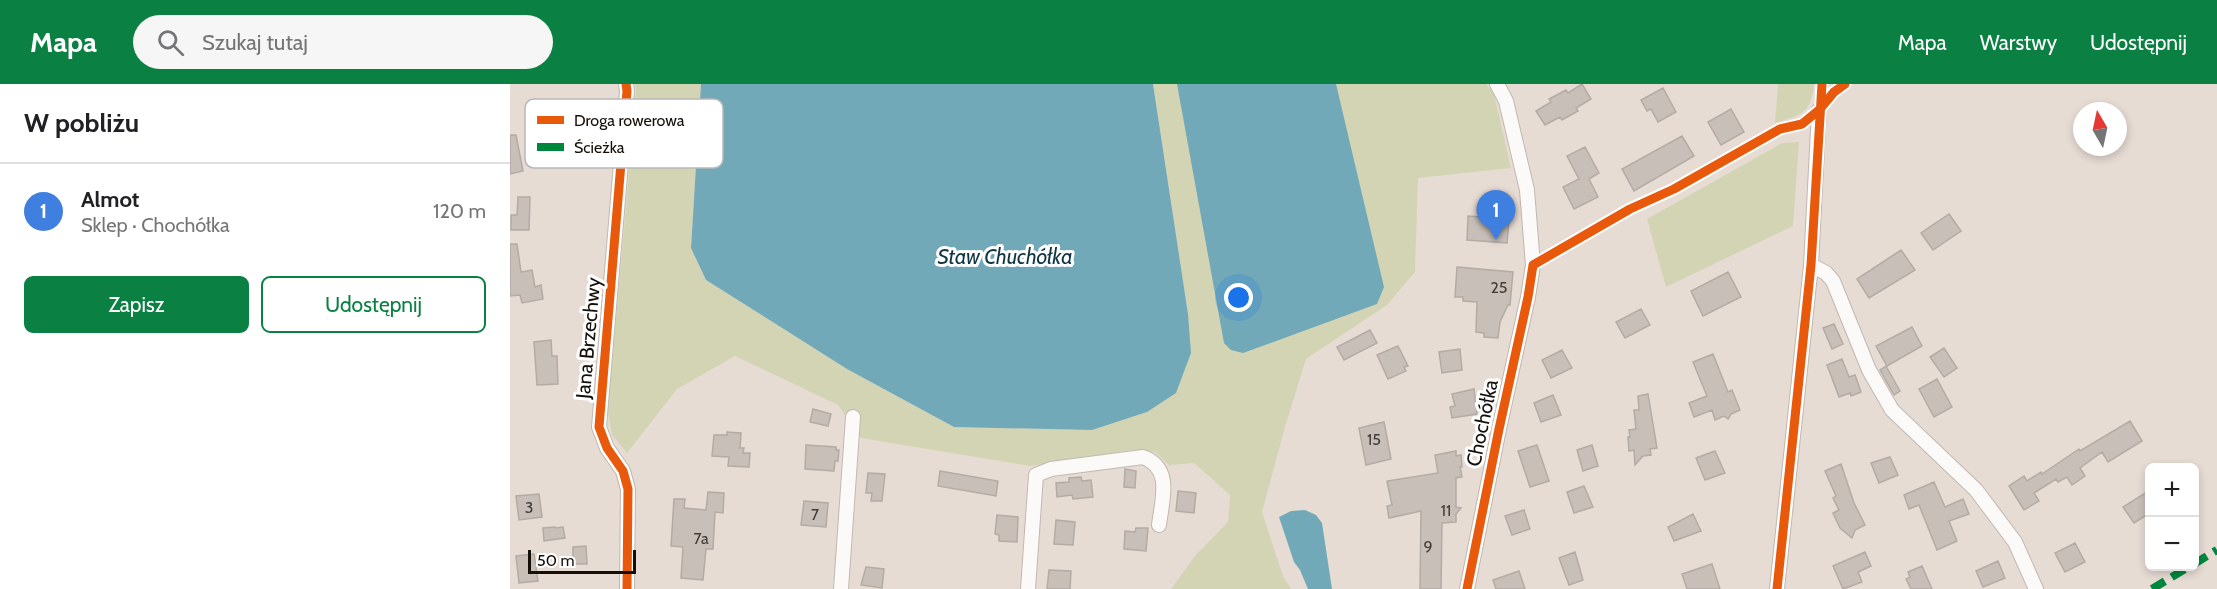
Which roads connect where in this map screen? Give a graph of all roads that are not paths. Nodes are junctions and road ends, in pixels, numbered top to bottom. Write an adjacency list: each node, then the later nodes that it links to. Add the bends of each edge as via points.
1 (626, 84): 3 (street, Jana Brzechwy)
2 (1497, 84): 12 (street, Chochółka, via 1506,101 1527,190 1533,265)
3 (626, 99)
4 (1819, 110): 6 (street)
5 (621, 168): 9 (street, Jana Brzechwy, via 599,427 607,448 623,471 628,489)
6 (1811, 265): 13 (street); 14 (street, via 1833,281 1869,370 1892,410 1976,490 2015,542)
7 (853, 417): 10 (street)
8 (1159, 525): 11 (street, via 1163,473 1143,457 1051,469 1036,475)
9 (627, 589)
10 (841, 589)
11 (1028, 589)
12 (1467, 589)
13 (1777, 589)
14 (2036, 589)

